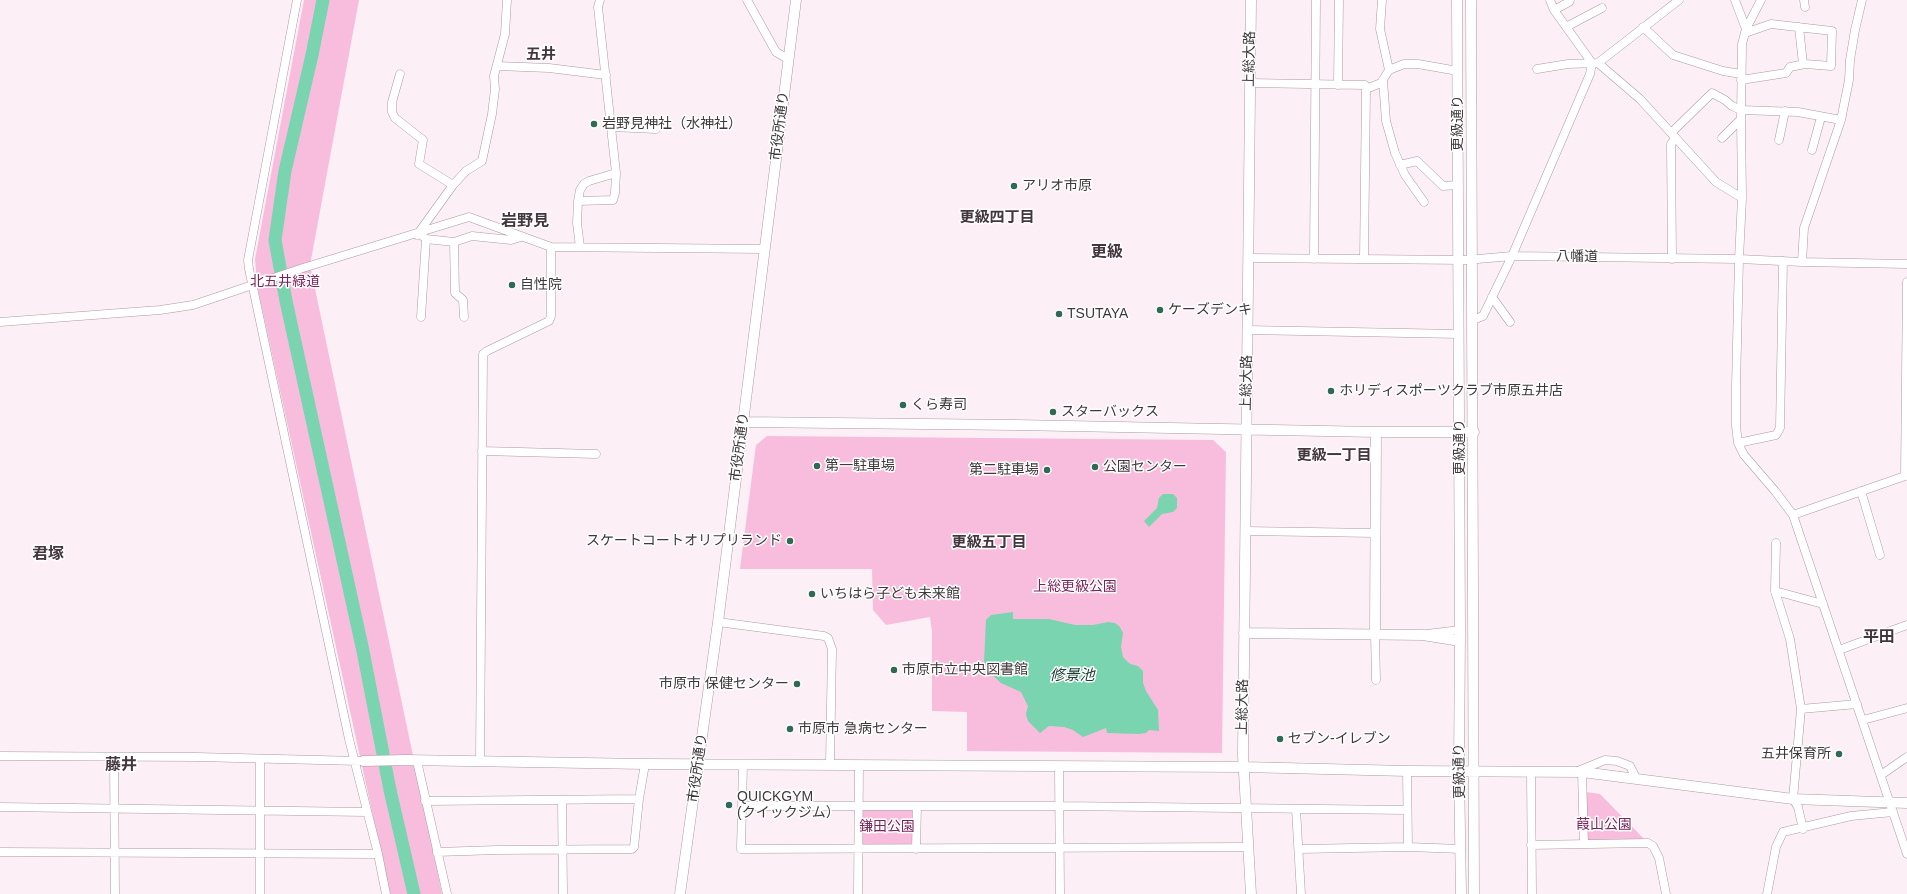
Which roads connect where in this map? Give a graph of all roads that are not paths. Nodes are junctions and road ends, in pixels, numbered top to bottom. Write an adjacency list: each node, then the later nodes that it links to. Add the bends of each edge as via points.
1 (297, 0): 75 (street, via 248,260)
2 (508, 0): 27 (street, via 505,34)
3 (600, 0): 32 (street, via 598,7)
4 (747, 0): 24 (street, via 776,52)
5 (796, 0): 24 (street, 市役所通り)
6 (1251, 0): 35 (street, 上総大路)
7 (1316, 0): 36 (street)
8 (1339, 0): 37 (street)
9 (1382, 0): 29 (street, via 1380,29)
10 (1457, 0): 30 (street, 更級通り)
11 (1471, 0): 70 (street, 更級通り)
12 (1550, 0): 19 (street)
13 (1570, 0): 19 (street)
14 (1679, 0): 21 (street)
15 (1735, 0): 23 (street)
16 (1762, 0): 23 (street)
17 (1862, 0): 43 (street)
18 (1602, 8): 20 (street)
19 (1554, 10): 20 (street)
20 (1566, 27): 25 (street)
21 (1643, 27): 25 (street); 33 (street, via 1673,56)
22 (1799, 27): 23 (street, via 1771,24); 26 (street); 26 (street, via 1832,31 1832,66)
23 (1745, 31): 33 (street)
24 (788, 59): 62 (street, 市役所通り)
25 (1595, 63): 28 (street); 46 (street, via 1640,99); 63 (street)
26 (1803, 64): 33 (street, via 1790,67 1786,73)
27 (496, 66): 32 (street, via 549,68); 52 (street, via 492,114 482,161)
28 (1537, 69)
29 (1389, 70): 30 (street, via 1404,64 1418,64); 34 (street)
30 (1458, 71): 53 (street, 更級通り)
31 (400, 74): 52 (street, via 392,102 392,112 395,118 424,140 419,164)
32 (606, 75): 44 (street)
33 (1741, 77): 39 (street)
34 (1383, 80): 38 (street); 50 (street, via 1386,122)
35 (1250, 83): 36 (street); 64 (street, 上総大路)
36 (1316, 84): 37 (street); 65 (street)
37 (1338, 85): 38 (street, via 1364,85)
38 (1366, 89): 66 (street)
39 (1741, 110): 40 (street); 42 (street); 46 (street, via 1712,93)
40 (1785, 111): 41 (street); 48 (street)
41 (1821, 117): 43 (street); 49 (street)
42 (1741, 119): 47 (street); 54 (street)
43 (1841, 120): 72 (street, via 1804,228)
44 (612, 127): 45 (street); 51 (street)
45 (656, 129)
46 (1673, 136): 54 (street, via 1716,182); 67 (street)
47 (1722, 138)
48 (1779, 140)
49 (1812, 150)
50 (1400, 165): 53 (street, via 1417,161 1443,186); 56 (street)
51 (616, 174): 55 (street, via 584,184); 55 (street, via 613,200)
52 (453, 185): 57 (street)
53 (1458, 185): 69 (street, 更級通り)
54 (1742, 198): 68 (street)
55 (578, 201): 61 (street)
56 (1424, 202)
57 (421, 236): 58 (street, via 469,217); 59 (street); 75 (street, via 303,268); 78 (street)
58 (521, 237): 59 (street, via 510,240 472,236); 60 (street)
59 (454, 242): 77 (street, via 454,293 463,300)
60 (551, 247): 61 (street); 90 (street, via 551,316 548,321 484,354)
61 (580, 247): 62 (street)
62 (765, 249): 84 (street, 市役所通り)
63 (1512, 256): 67 (street, 八幡道); 70 (street, 八幡道); 76 (street)
64 (1248, 258): 65 (street, 八幡道); 82 (street, 上総大路)
65 (1314, 259): 66 (street, 八幡道)
66 (1364, 259): 69 (street, 八幡道)
67 (1672, 259): 68 (street, 八幡道)
68 (1739, 259): 71 (street, 八幡道); 89 (street, via 1736,426)
69 (1458, 260): 70 (street, 八幡道); 83 (street, 更級通り)
70 (1473, 260): 79 (street, 更級通り)
71 (1783, 261): 72 (street, 八幡道); 89 (street, via 1780,428 1776,435)
72 (1802, 262): 73 (street, 八幡道)
73 (1907, 264)
74 (1907, 282): 92 (street)
75 (252, 286): 80 (street, via 193,305 160,310); 119 (street, via 349,739)
76 (1492, 297): 79 (street, via 1483,316); 81 (street)
77 (464, 317)
78 (421, 318)
79 (1473, 320): 88 (street, 更級通り)
80 (0, 322)
81 (1510, 322)
82 (1247, 330): 83 (street); 85 (street, 上総大路)
83 (1460, 334): 87 (street, 更級通り)
84 (743, 422): 85 (street); 101 (street, 市役所通り)
85 (1246, 429): 86 (street); 95 (street, 上総大路)
86 (1376, 432): 87 (street); 96 (street)
87 (1459, 432): 88 (street); 103 (street, 更級通り)
88 (1474, 432): 132 (street, 更級通り)
89 (1738, 443): 94 (street, via 1744,455)
90 (482, 451): 91 (street); 121 (street)
91 (596, 454)
92 (1906, 476): 93 (street)
93 (1861, 491): 94 (street); 98 (street)
94 (1793, 515): 100 (street)
95 (1245, 531): 96 (street); 104 (street, 上総大路)
96 (1376, 533): 106 (street)
97 (1776, 543): 99 (street)
98 (1880, 555)
99 (1775, 591): 100 (street); 112 (street, via 1790,639)
100 (1823, 604): 108 (street)
101 (718, 622): 124 (street, 市役所通り); 126 (street, via 828,638 832,649)
102 (1907, 625): 108 (street)
103 (1460, 630): 105 (street); 107 (street, 更級通り)
104 (1244, 634): 106 (street); 129 (street, 上総大路)
105 (1423, 635): 106 (street); 107 (street)
106 (1375, 636): 109 (street)
107 (1460, 641): 131 (street, 更級通り)
108 (1839, 650): 110 (street)
109 (1376, 680)
110 (1857, 704): 112 (street); 113 (street)
111 (1907, 708): 113 (street)
112 (1801, 709): 139 (street)
113 (1863, 720): 136 (street)
114 (0, 756): 115 (street)
115 (114, 757): 117 (street); 150 (street)
116 (1907, 757): 136 (street)
117 (260, 759): 119 (street); 152 (street)
118 (1605, 760): 122 (street); 135 (street); 137 (street, via 1617,760 1630,766)
119 (359, 761): 120 (street); 154 (street)
120 (412, 761): 121 (street); 141 (street)
121 (480, 761): 123 (street)
122 (1596, 763): 134 (street); 135 (street)
123 (645, 764): 124 (street); 138 (street)
124 (698, 764): 125 (street); 177 (street, 市役所通り)
125 (743, 764): 126 (street); 144 (street)
126 (830, 764): 127 (street)
127 (859, 765): 128 (street); 143 (street)
128 (1059, 767): 129 (street); 146 (street)
129 (1243, 767): 130 (street); 148 (street, 上総大路)
130 (1407, 771): 131 (street); 153 (street)
131 (1459, 771): 132 (street); 164 (street, 更級通り)
132 (1475, 772): 133 (street); 183 (street, 更級通り)
133 (1531, 772): 134 (street); 157 (street)
134 (1579, 772): 135 (street); 156 (street)
135 (1604, 774): 137 (street)
136 (1881, 775): 149 (street)
137 (1636, 778): 139 (street)
138 (639, 799): 140 (street); 165 (street, via 632,849)
139 (1793, 799): 149 (street); 155 (street, via 1798,807)
140 (562, 800): 141 (street); 165 (street)
141 (425, 801): 168 (street)
142 (1907, 803): 149 (street)
143 (859, 805): 144 (street); 145 (street); 161 (street)
144 (742, 806): 161 (street, via 741,849)
145 (917, 806): 146 (street); 162 (street)
146 (1060, 806): 148 (street); 159 (street)
147 (0, 807): 150 (street)
148 (1246, 807): 151 (street); 158 (street, 上総大路)
149 (1891, 807): 155 (street); 171 (street)
150 (114, 808): 152 (street); 167 (street)
151 (1296, 809): 153 (street); 163 (street)
152 (259, 810): 154 (street); 169 (street)
153 (1407, 810): 160 (street)
154 (367, 812): 170 (street)
155 (1803, 829): 186 (street, via 1783,832 1776,847)
156 (1584, 844): 157 (street); 185 (street, via 1648,842 1659,858)
157 (1531, 846): 184 (street)
158 (1248, 847): 159 (street); 180 (street, 上総大路)
159 (1060, 848): 162 (street); 179 (street)
160 (1408, 848): 163 (street); 164 (street)
161 (858, 849): 162 (street); 178 (street)
162 (916, 849)
163 (1299, 849): 181 (street)
164 (1462, 849): 182 (street, 更級通り)
165 (563, 850): 168 (street); 176 (street)
166 (0, 852): 167 (street)
167 (115, 852): 169 (street); 172 (street)
168 (437, 852): 175 (street)
169 (259, 854): 170 (street); 173 (street)
170 (378, 854): 174 (street)
171 (1907, 854)
172 (115, 894)
173 (260, 894)
174 (386, 894)
175 (447, 894)
176 (563, 894)
177 (680, 894)
178 (858, 894)
179 (1060, 894)
180 (1251, 894)
181 (1301, 894)
182 (1461, 894)
183 (1474, 894)
184 (1532, 894)
185 (1666, 894)
186 (1767, 894)

